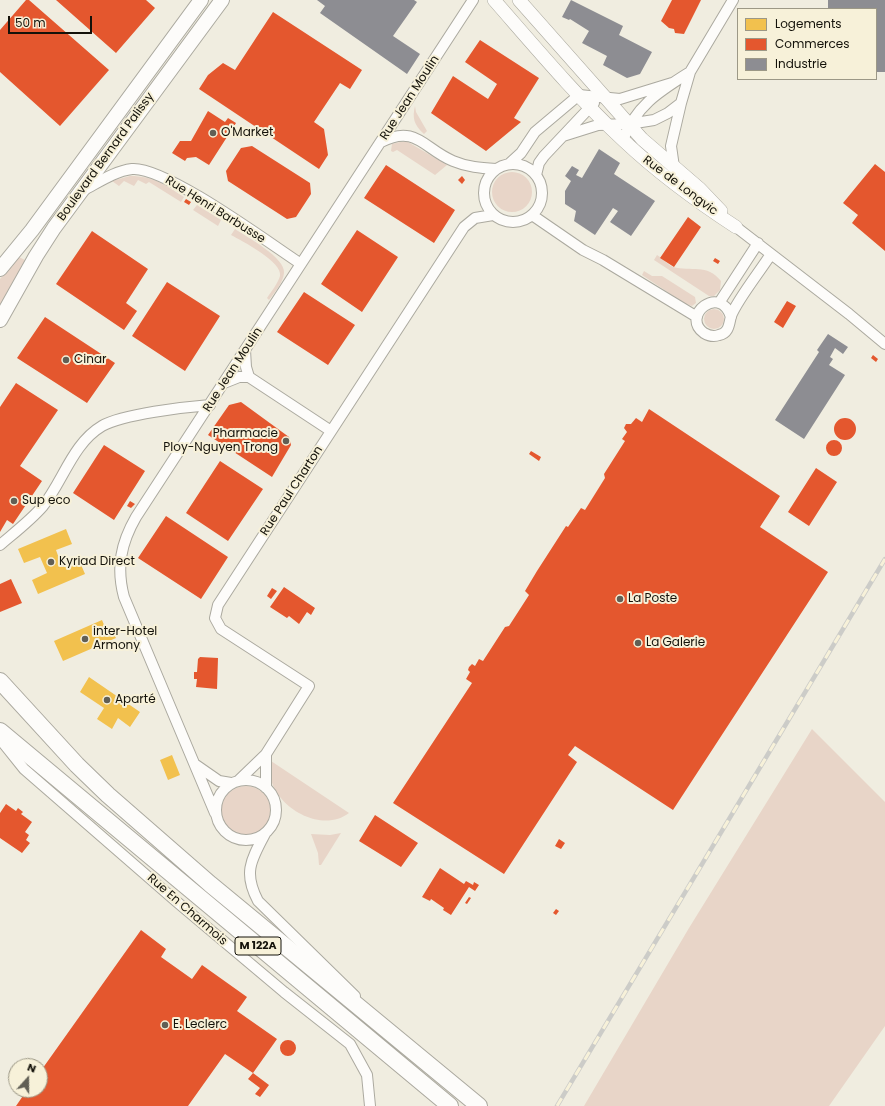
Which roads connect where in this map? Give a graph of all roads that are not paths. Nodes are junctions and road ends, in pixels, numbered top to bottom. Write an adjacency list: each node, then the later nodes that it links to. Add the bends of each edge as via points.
1 (201, 0): 28 (main road, Boulevard Bernard Palissy)
2 (222, 0): 21 (main road, Boulevard Bernard Palissy)
3 (473, 0): 16 (street, Rue Jean Moulin)
4 (494, 0): 9 (street, Rue de Longvic)
5 (519, 0): 10 (street, Rue de Longvic, via 590,81)
6 (733, 0): 7 (street)
7 (690, 72): 8 (street); 11 (street)
8 (672, 83): 10 (street, via 620,99); 13 (street, via 644,105)
9 (579, 95): 10 (street, Rue de Longvic); 17 (street, via 535,132 521,153)
10 (598, 101): 12 (street, Rue de Longvic); 13 (street, Rue de Longvic); 14 (street)
11 (681, 103): 13 (street, via 654,120); 18 (street, via 671,146)
12 (607, 124): 13 (street); 14 (street); 15 (street, Rue de Longvic)
13 (629, 124): 15 (street); 18 (street, Rue de Longvic)
14 (563, 136): 20 (street, via 539,163)
15 (623, 140): 24 (street, Rue de Longvic, via 693,198)
16 (381, 142): 19 (street, via 396,135 410,136 452,161 469,167); 27 (street, Rue Jean Moulin)
17 (509, 164): 19 (street); 20 (street, via 524,166)
18 (674, 167): 24 (street, Rue de Longvic)
19 (496, 169): 22 (street, via 485,183 484,191 487,208)
20 (536, 175): 23 (street, via 542,191 538,208)
21 (81, 191): 27 (street, Rue Henri Barbusse, via 118,172 132,169 154,173 182,186); 32 (main road, Boulevard Bernard Palissy, via 36,256)
22 (493, 215): 23 (street, via 508,222 525,220); 38 (street, Rue Paul Charton, via 475,218 464,227)
23 (532, 215): 30 (street, via 583,250)
24 (736, 226): 25 (street)
25 (758, 243): 26 (street); 29 (street)
26 (771, 254): 31 (street); 33 (street)
27 (302, 264): 34 (street, Rue Jean Moulin)
28 (0, 270)
29 (719, 303): 30 (street, via 704,305); 31 (street, via 729,311)
30 (697, 317): 31 (street, via 701,331 714,336 727,330)
31 (731, 317)
32 (0, 320)
33 (885, 344)
34 (245, 350): 35 (street); 36 (street, Rue Jean Moulin)
35 (249, 377): 36 (street, via 239,377); 38 (street)
36 (224, 383): 37 (street, Rue Jean Moulin)
37 (210, 405): 39 (street, via 126,418 102,426 90,435 42,506); 44 (street, Rue Jean Moulin, via 128,530 120,562 124,597)
38 (331, 431): 43 (street, Rue Paul Charton, via 215,612 217,624 226,633 309,686)
39 (0, 545)
40 (0, 681): 49 (main road, M 122A, via 108,795 210,884)
41 (0, 731): 51 (main road, M 122A)
42 (0, 739): 50 (street, Rue En Charmois, via 24,769 225,942 350,1044 367,1075)
43 (266, 754): 45 (street, Rue Paul Charton); 46 (street)
44 (194, 764): 45 (street, via 219,781); 47 (street, Rue Jean Moulin)
45 (235, 782): 46 (street, via 254,781); 47 (street, via 219,796)
46 (266, 788): 48 (street, via 275,802 276,812 274,821)
47 (215, 813): 48 (street, via 223,831 231,837 250,840)
48 (265, 834): 49 (street, via 252,859 248,874 251,888 258,901 343,983)
49 (381, 1025): 52 (main road, M 122A)
50 (370, 1106)
51 (450, 1106)
52 (479, 1106)

